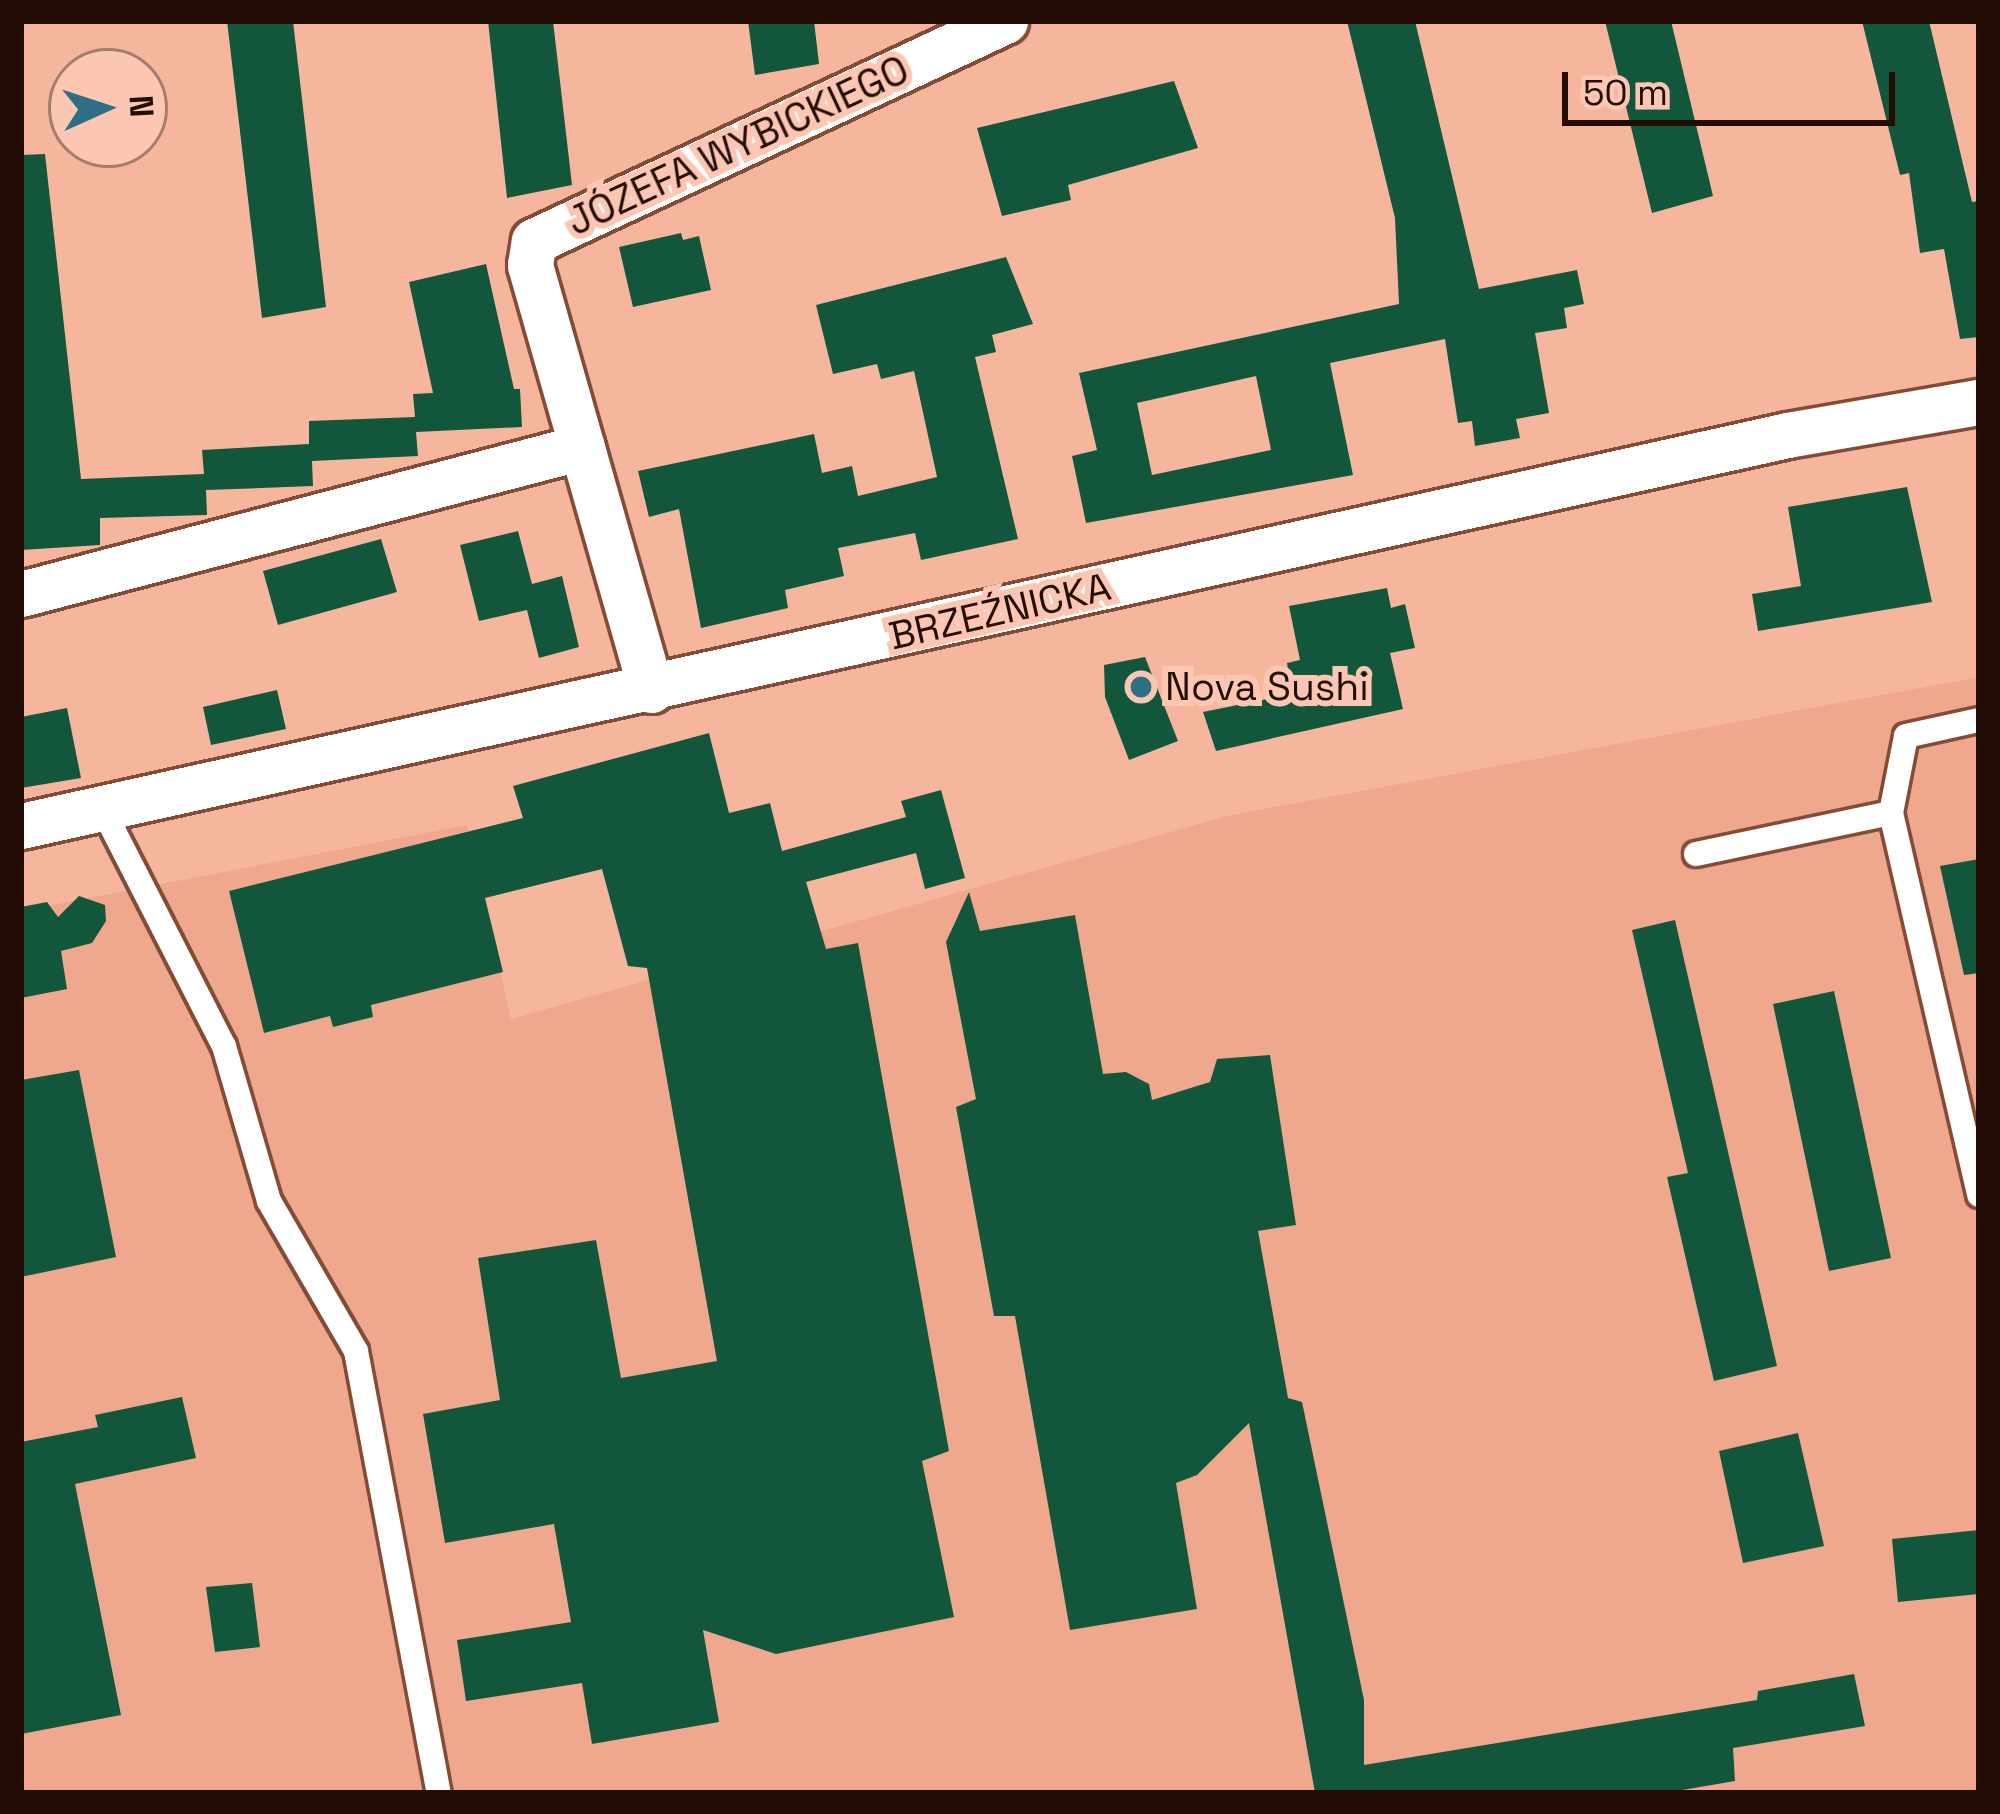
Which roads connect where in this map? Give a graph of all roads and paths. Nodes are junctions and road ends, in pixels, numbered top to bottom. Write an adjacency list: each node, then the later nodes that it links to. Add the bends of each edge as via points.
1 (1005, 21): 3 (street, JÓZEFA WYBICKIEGO, via 533,241 530,265)
2 (1979, 403): 5 (street, BRZEŹNICKA, via 1787,435)
3 (582, 447): 4 (street); 5 (street, JÓZEFA WYBICKIEGO)
4 (21, 594)
5 (652, 690): 7 (street, BRZEŹNICKA)
6 (1979, 720): 8 (lane, via 1906,736)
7 (102, 808): 9 (street, BRZEŹNICKA); 12 (lane, via 224,1046 268,1201 356,1351)
8 (1891, 813): 10 (lane); 11 (lane)
9 (21, 826)
10 (1696, 854)
11 (1979, 1195)
12 (440, 1793)

